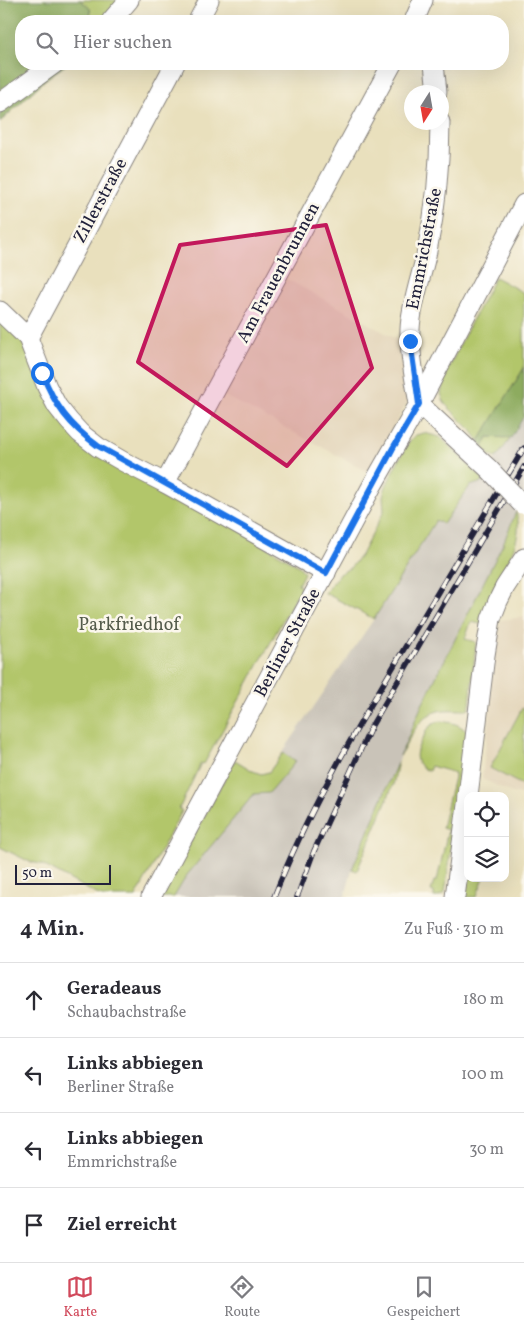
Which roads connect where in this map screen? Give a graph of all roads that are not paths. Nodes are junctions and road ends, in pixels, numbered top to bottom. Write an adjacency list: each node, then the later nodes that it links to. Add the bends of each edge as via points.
1 (128, 0): 4 (street)
2 (209, 0): 5 (street)
3 (422, 1): 6 (street); 7 (street)
4 (116, 15)
5 (201, 15)
6 (416, 15)
7 (425, 15)
8 (46, 70): 13 (street)
9 (172, 70): 17 (street, Zillerstraße)
10 (389, 70): 19 (street, Am Frauenbrunnen)
11 (435, 70): 12 (street)
12 (436, 85)
13 (0, 103)
14 (440, 130): 18 (street, Emmrichstraße, via 435,208 410,326)
15 (524, 204): 18 (street, Berliner Straße)
16 (0, 311): 17 (street)
17 (28, 338): 19 (street, via 47,387 80,433 124,462)
18 (419, 404): 20 (street, bridge); 22 (street, Berliner Straße)
19 (165, 483): 22 (street)
20 (523, 505)
21 (524, 558): 23 (street, via 505,587 491,619)
22 (326, 573): 25 (street, Berliner Straße)
23 (468, 792)
24 (464, 827): 26 (street)
25 (151, 897)
26 (455, 897)

